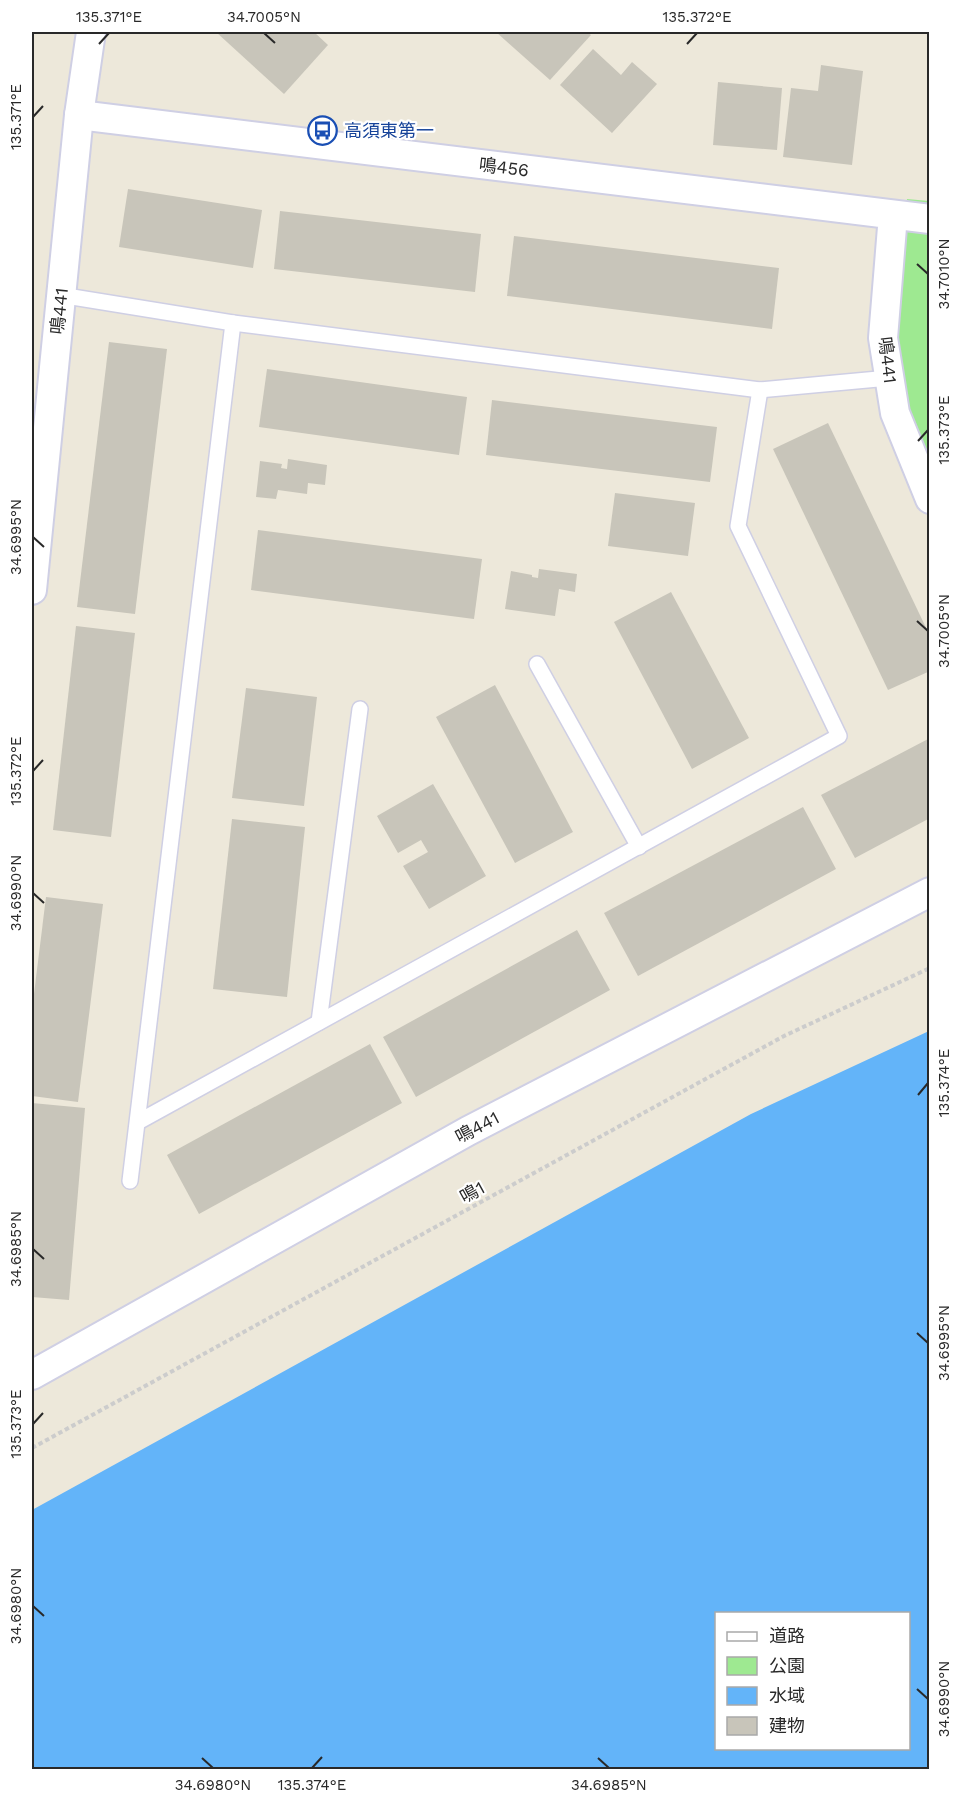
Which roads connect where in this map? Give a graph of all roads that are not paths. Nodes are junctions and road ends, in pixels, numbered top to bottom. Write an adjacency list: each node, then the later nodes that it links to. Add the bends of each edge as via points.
1 (91, 32): 2 (street, 鳴441)
2 (79, 115): 3 (street, 鳴456); 5 (street, 鳴441)
3 (893, 215): 4 (street, 鳴456); 7 (street, 鳴441, via 883,338)
4 (930, 219)
5 (60, 295): 6 (lane); 10 (street, 鳴441)
6 (233, 323): 8 (lane); 16 (lane)
7 (889, 378): 8 (lane); 9 (street, 鳴441, via 895,413)
8 (760, 390): 13 (lane, via 738,526 840,736)
9 (930, 499)
10 (32, 590)
11 (537, 664): 13 (lane)
12 (360, 709): 15 (lane)
13 (639, 847): 15 (lane)
14 (930, 892): 18 (street, 鳴441, via 468,1131)
15 (320, 1022): 16 (lane)
16 (138, 1122): 17 (lane)
17 (130, 1181)
18 (32, 1375)

